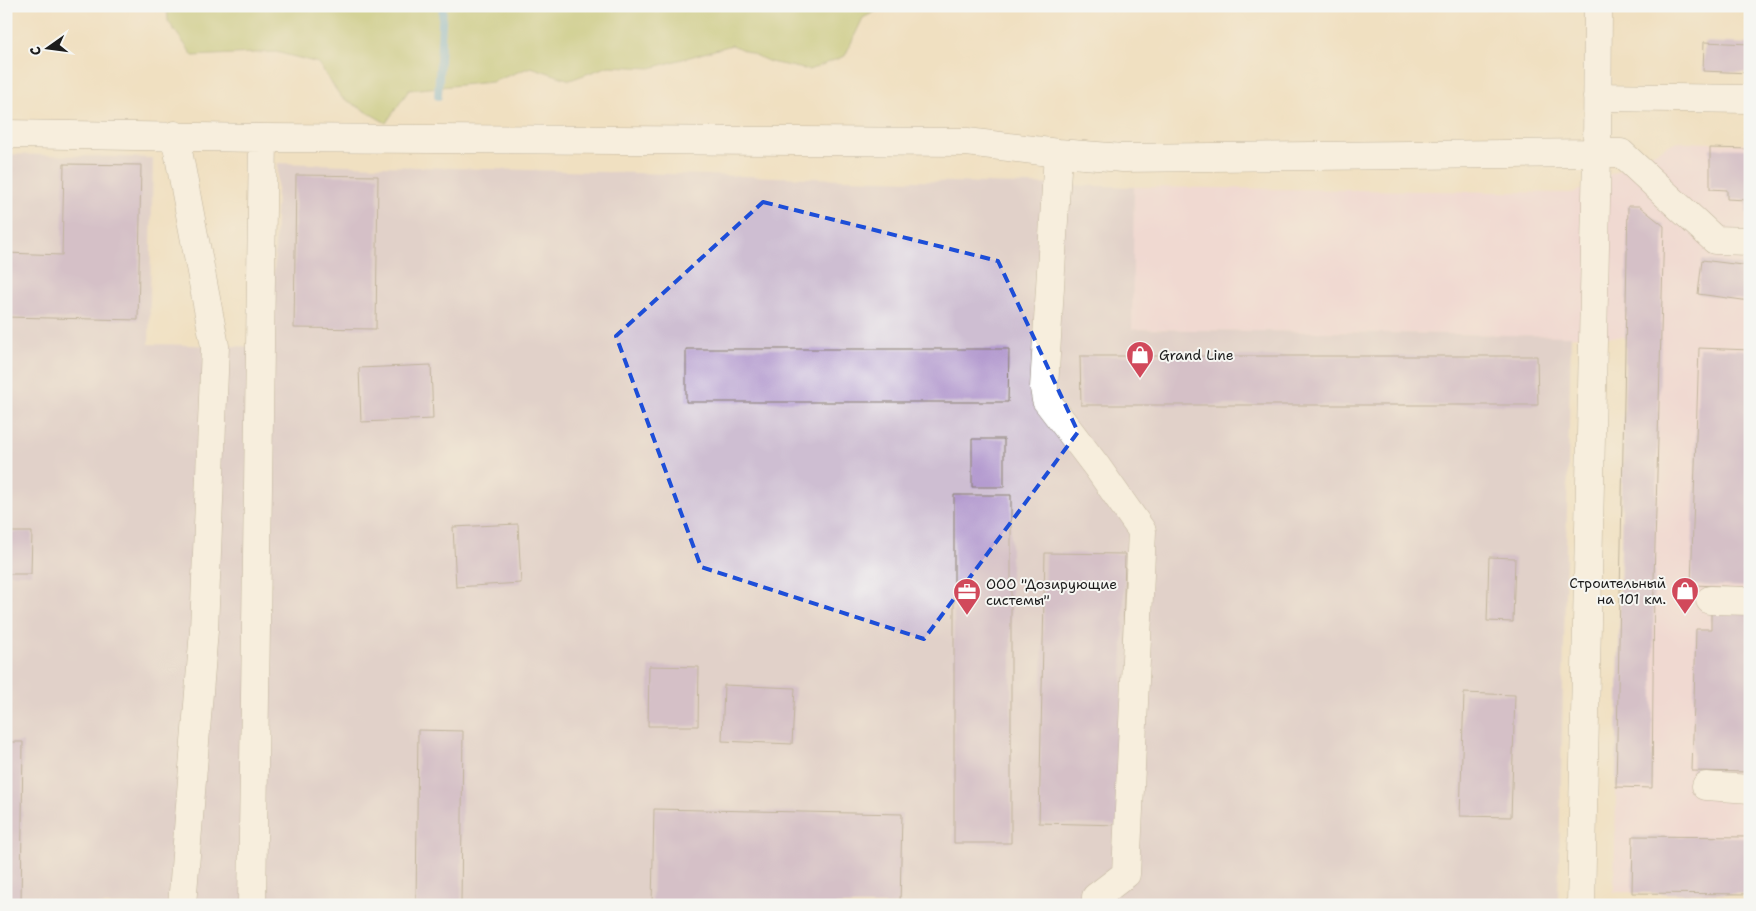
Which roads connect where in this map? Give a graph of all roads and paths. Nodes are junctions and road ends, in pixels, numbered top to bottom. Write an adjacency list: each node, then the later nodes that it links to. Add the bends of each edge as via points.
1 (1598, 6): 2 (street)
2 (1597, 97): 3 (street); 8 (street)
3 (1750, 99)
4 (6, 134): 5 (street)
5 (175, 135): 6 (street); 14 (street, via 215,346 204,630)
6 (262, 138): 7 (street, via 967,142); 15 (street)
7 (1058, 153): 8 (street, via 1123,158); 16 (street, via 1044,388 1046,400 1142,531 1126,874 1096,897)
8 (1597, 153): 9 (street, via 1621,153 1715,240); 17 (street)
9 (1750, 241)
10 (1710, 600): 11 (street)
11 (1750, 600)
12 (1706, 786): 13 (street)
13 (1750, 789)
14 (182, 905)
15 (252, 905)
16 (1096, 905)
17 (1581, 905)

